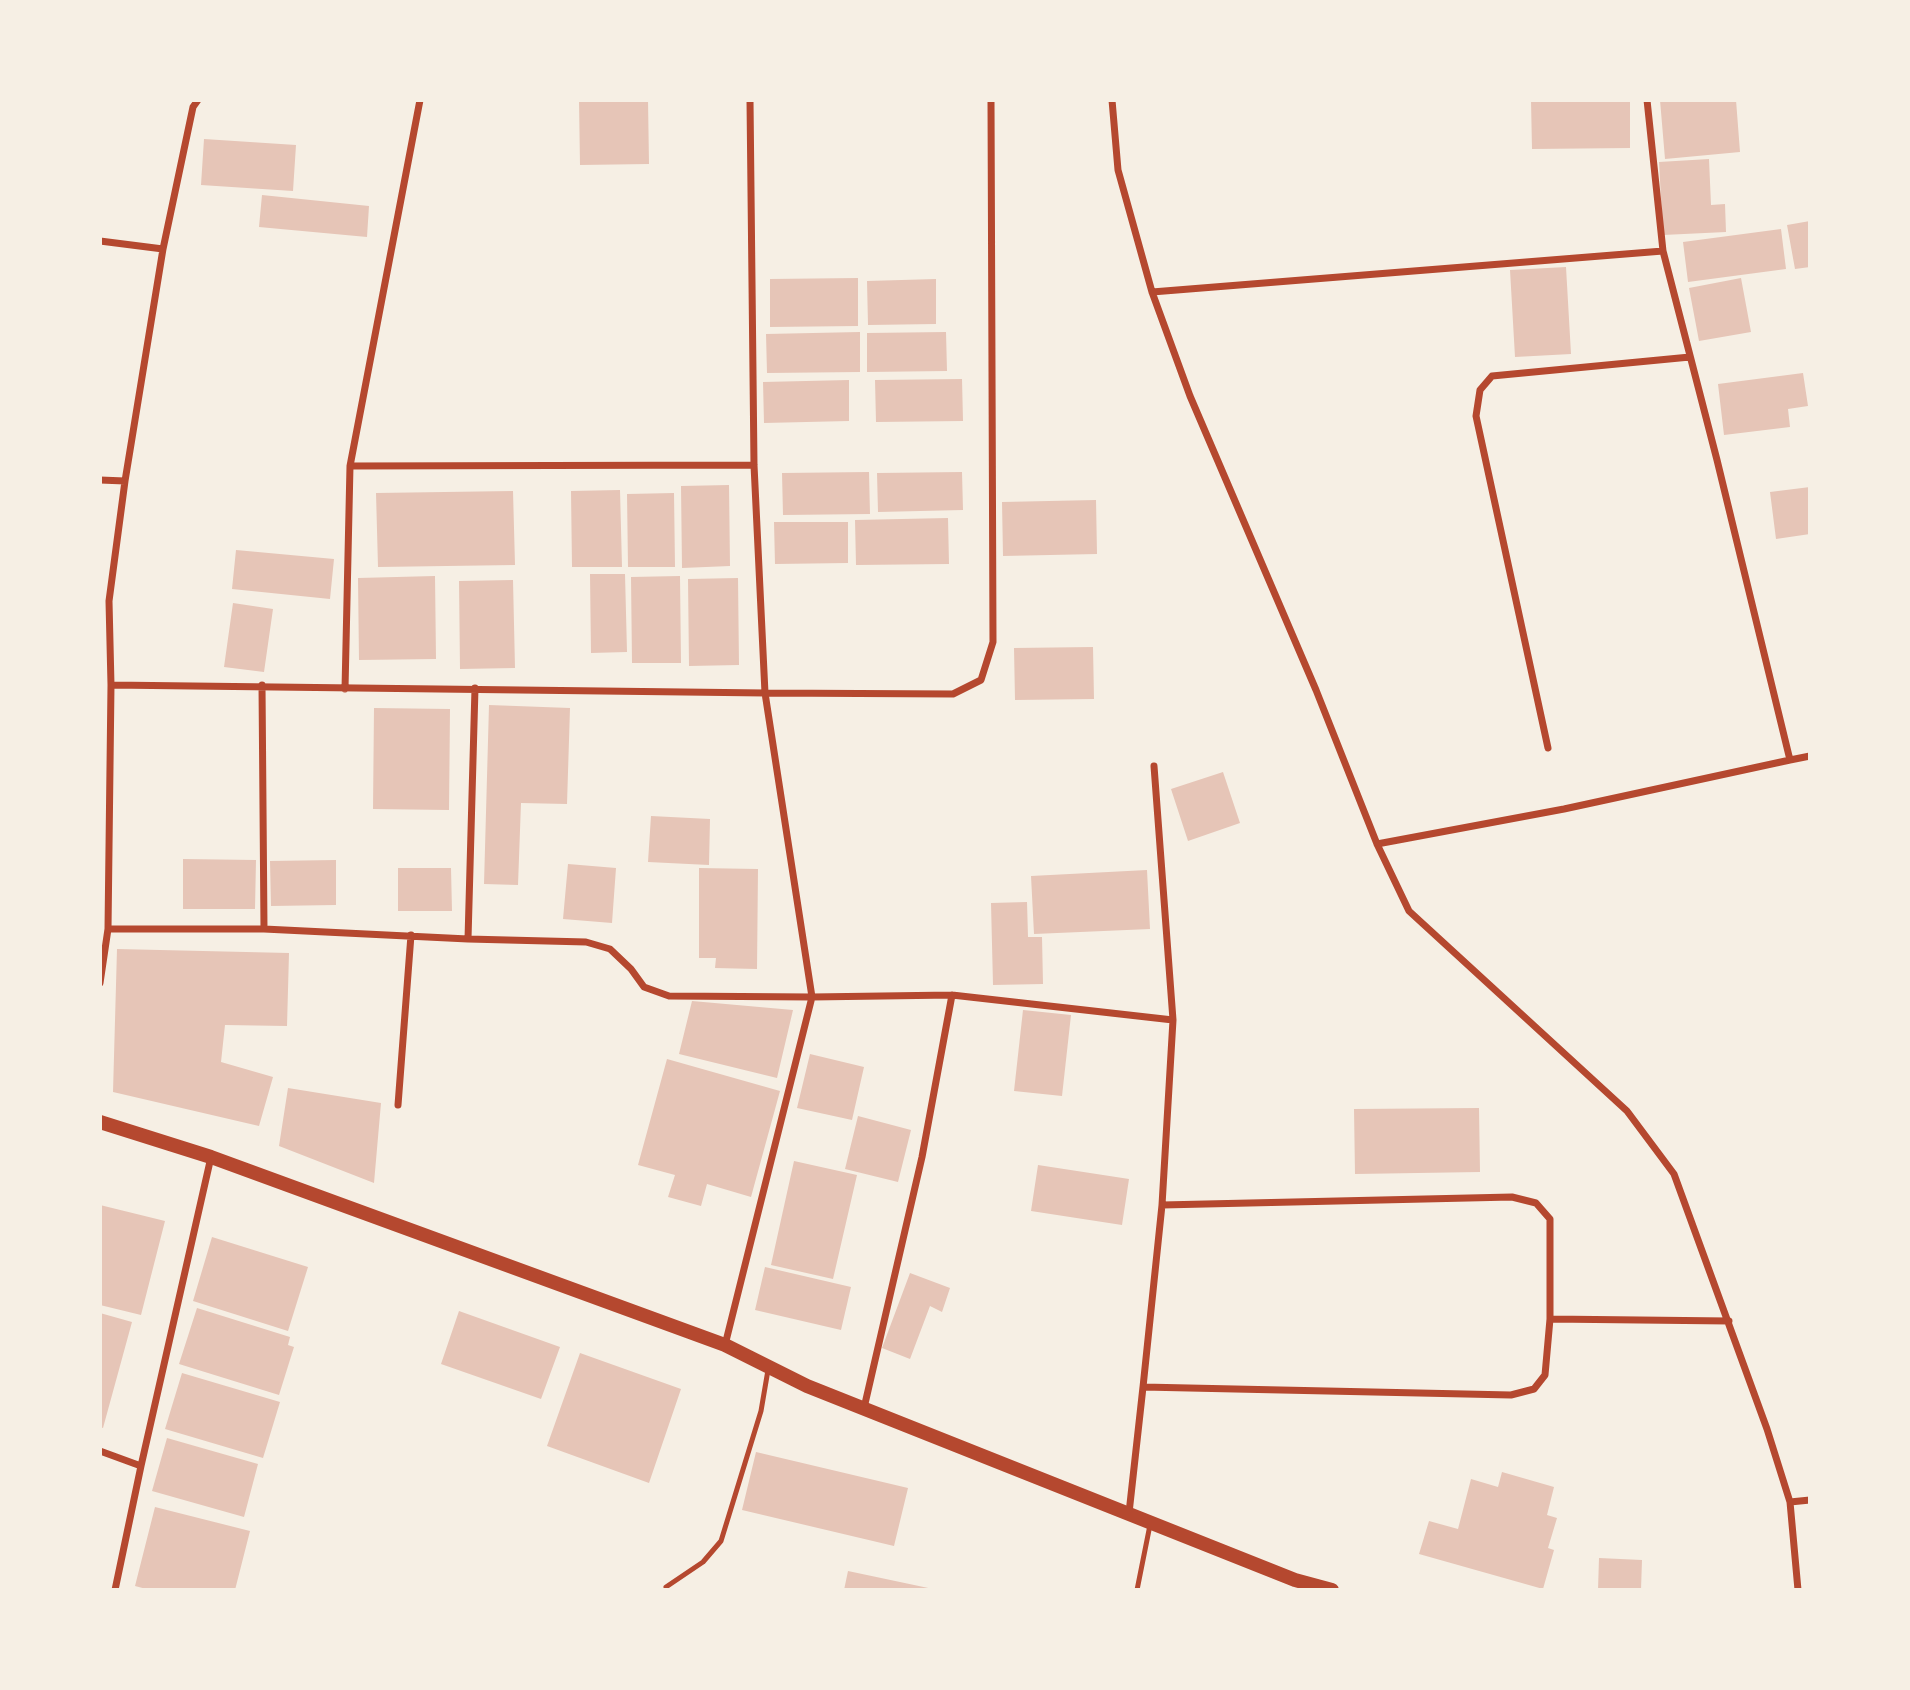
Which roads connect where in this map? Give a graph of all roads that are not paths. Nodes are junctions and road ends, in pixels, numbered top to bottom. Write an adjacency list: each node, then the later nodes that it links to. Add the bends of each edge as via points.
1 (198, 100): 8 (street)
2 (420, 100): 12 (street)
3 (750, 100): 13 (street)
4 (991, 100): 20 (street, via 993,642 981,680 953,694)
5 (1112, 100): 10 (street, via 1118,170)
6 (1647, 100): 9 (street)
7 (100, 241): 8 (street)
8 (163, 249): 15 (street)
9 (1663, 251): 10 (street); 11 (street)
10 (1152, 292): 25 (street, via 1190,396)
11 (1690, 357): 21 (street, via 1492,376 1480,390 1476,416); 23 (street)
12 (350, 466): 13 (street); 19 (street)
13 (754, 466): 20 (street)
14 (100, 480): 15 (street)
15 (125, 481): 16 (street, via 109,601)
16 (111, 685): 17 (street); 26 (street)
17 (262, 685): 19 (street); 27 (street)
18 (475, 688): 19 (street); 20 (street); 29 (street)
19 (345, 689)
20 (765, 693): 32 (street)
21 (1548, 748)
22 (1810, 756): 23 (street)
23 (1790, 760): 25 (street)
24 (1154, 766): 33 (street)
25 (1377, 844): 39 (street, via 1409,911 1627,1111 1674,1174)
26 (108, 929): 27 (street); 30 (street)
27 (264, 929): 28 (street)
28 (411, 935): 29 (street); 34 (street)
29 (468, 939): 32 (street, via 586,942 610,949 644,987 669,996)
30 (100, 984)
31 (952, 995): 32 (street); 33 (street); 43 (street, via 922,1157)
32 (812, 997): 40 (street)
33 (1173, 1020): 37 (street)
34 (398, 1105)
35 (100, 1122): 36 (main road)
36 (211, 1157): 40 (main road); 45 (street)
37 (1162, 1205): 38 (street, via 1512,1198 1536,1203 1550,1219); 42 (street)
38 (1550, 1319): 39 (street); 42 (street, via 1545,1376 1534,1389 1511,1395)
39 (1729, 1321): 47 (street)
40 (725, 1345): 41 (main road)
41 (769, 1367): 43 (main road); 50 (lane, via 761,1411 721,1542 703,1562)
42 (1143, 1387): 48 (street)
43 (864, 1409): 48 (main road)
44 (100, 1451): 45 (street)
45 (141, 1466): 51 (street)
46 (1810, 1500): 47 (street)
47 (1790, 1502): 54 (street)
48 (1129, 1514): 49 (main road)
49 (1151, 1522): 52 (lane); 53 (main road, via 1295,1580)
50 (666, 1587)
51 (116, 1590)
52 (1137, 1590)
53 (1332, 1590)
54 (1798, 1590)

